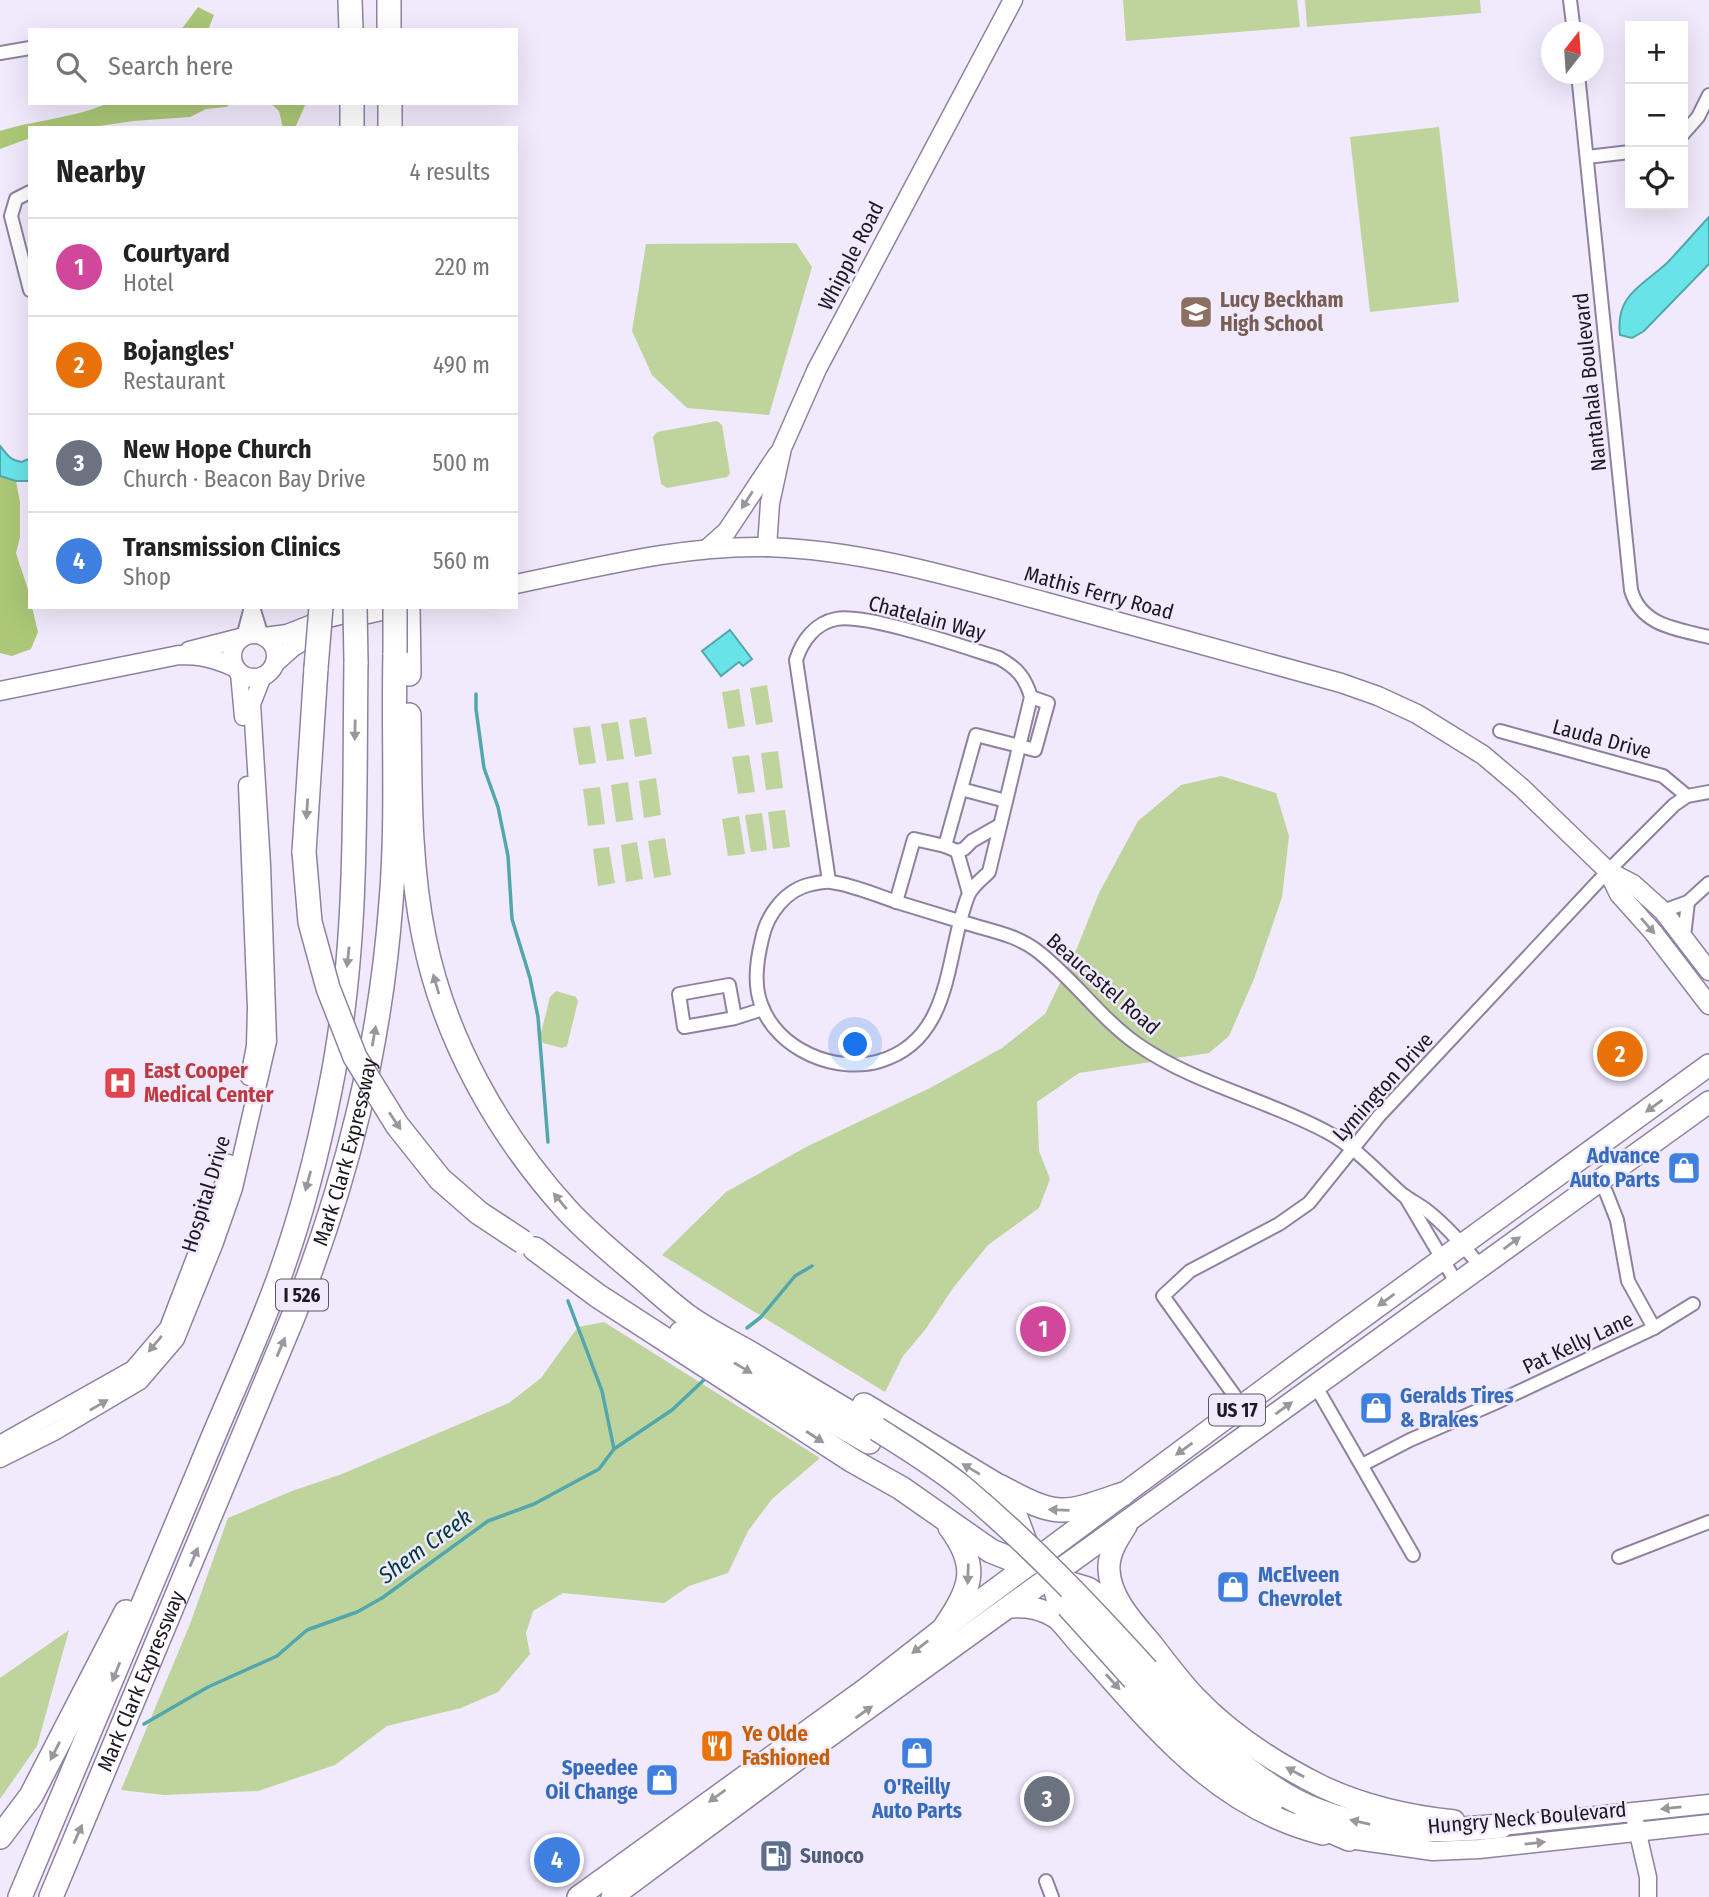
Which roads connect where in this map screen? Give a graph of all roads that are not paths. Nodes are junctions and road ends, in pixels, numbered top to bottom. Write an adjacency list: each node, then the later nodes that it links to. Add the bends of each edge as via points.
1 (350, 0): 6 (highway)
2 (389, 0): 7 (highway)
3 (1013, 0): 21 (main road, Whipple Road, via 817,369)
4 (1570, 0): 5 (street)
5 (1573, 21)
6 (351, 28)
7 (389, 28)
8 (28, 48): 9 (street)
9 (0, 53)
10 (1579, 84): 18 (street, Nantahala Boulevard)
11 (1709, 95): 16 (street)
12 (352, 105): 14 (highway)
13 (390, 105): 15 (highway)
14 (352, 126)
15 (390, 126)
16 (1688, 128)
17 (1625, 153): 18 (street)
18 (1587, 157): 33 (street, Nantahala Boulevard, via 1634,603 1653,622)
19 (28, 193): 20 (street, via 16,199 11,216)
20 (28, 282)
21 (782, 448): 22 (main road, Whipple Road); 23 (main road, one-way to 23, via 727,531)
22 (767, 547): 23 (main road, Mathis Ferry Road); 47 (main road, Mathis Ferry Road, via 837,552 914,566 1378,696 1483,755)
23 (708, 548): 24 (main road, Mathis Ferry Road)
24 (518, 584)
25 (251, 609): 32 (street)
26 (253, 609): 31 (street)
27 (321, 609): 66 (highway, one-way to 66, bridge, via 304,852 310,922 328,988 355,1057 397,1125 440,1178 480,1213)
28 (397, 609): 34 (highway, Mark Clark Expressway / I 526, bridge)
29 (408, 609): 34 (highway)
30 (361, 610): 31 (main road, via 287,634); 37 (main road, via 308,636); 75 (highway, Mark Clark Expressway / I 526, one-way to 75, bridge, via 356,662 353,891 330,1090 281,1271)
31 (264, 636): 32 (main road); 37 (main road, via 275,651)
32 (242, 638): 35 (main road); 36 (main road, via 232,651)
33 (1709, 638)
34 (402, 651): 67 (highway, one-way to 34, via 567,1210 501,1124 468,1063 438,992 416,893); 102 (highway, Mark Clark Expressway / I 526, one-way to 34, via 298,1306 354,1138 377,1018 390,912)
35 (179, 655): 36 (main road, via 216,659); 38 (main road)
36 (237, 670): 37 (main road, via 246,677); 77 (street, Hospital Drive, one-way to 77, via 247,772 256,1008 253,1061 225,1179 168,1328 133,1369)
37 (269, 670): 78 (street, Hospital Drive, one-way to 37, via 140,1381 176,1339 234,1188 268,1041 252,704)
38 (0, 691)
39 (1500, 732): 43 (street, Lauda Drive, via 1663,776)
40 (1019, 746): 41 (street, via 976,735); 44 (street, Chatelain Way); 48 (street, Chatelain Way, via 1031,697 1014,666 999,657 866,620 836,619 823,624 801,646 796,660)
41 (961, 789): 44 (street); 46 (street)
42 (1709, 792): 43 (street)
43 (1687, 796): 47 (street)
44 (1006, 801): 45 (street, Chatelain Way)
45 (1000, 825): 46 (street, via 966,848); 50 (street, Chatelain Way, via 989,872)
46 (951, 848): 50 (street); 51 (street, via 914,839)
47 (1608, 871): 53 (main road, Mathis Ferry Road, via 1633,884); 57 (main road, Mathis Ferry Road, one-way to 57, via 1619,894); 62 (street, Lymington Drive)
48 (829, 881): 51 (street, Beaucastel Road); 58 (street, via 796,888 782,900 764,930 757,985)
49 (1709, 883): 52 (street)
50 (969, 893): 54 (street, Chatelain Way)
51 (896, 902): 54 (street, Beaucastel Road)
52 (1688, 902): 53 (street); 55 (street)
53 (1663, 911): 55 (main road, Mathis Ferry Road)
54 (961, 922): 58 (street, via 935,1015 899,1055 868,1064 827,1062 795,1046); 62 (street, Beaucastel Road, via 1016,938 1037,951 1136,1044 1172,1065 1328,1132)
55 (1684, 936): 56 (main road, Mathis Ferry Road)
56 (1709, 971)
57 (1709, 1005)
58 (763, 1009): 59 (street)
59 (735, 1018): 59 (street, via 684,1027 679,994 729,985)
60 (1709, 1066): 65 (highway, US 17, one-way to 65)
61 (1709, 1102): 63 (highway, US 17)
62 (1352, 1149): 64 (street, Beaucastel Road); 74 (street, Lymington Drive, via 1310,1203 1190,1271 1163,1296)
63 (1598, 1181): 69 (highway, US 17, one-way to 63); 72 (street, via 1617,1220 1628,1281)
64 (1405, 1196): 65 (street, Beaucastel Road, via 1426,1209); 68 (street, Beaucastel Road)
65 (1462, 1244): 68 (highway, US 17); 69 (street, Beaucastel Road)
66 (529, 1245): 76 (highway, one-way to 76); 83 (highway, one-way to 83, via 598,1296)
67 (608, 1249): 76 (highway, via 687,1316); 80 (highway, one-way to 67)
68 (1441, 1260): 70 (street, Beaucastel Road); 74 (highway, US 17, one-way to 74)
69 (1480, 1266): 70 (highway, US 17)
70 (1457, 1282): 73 (highway, US 17)
71 (1693, 1304): 72 (street, Pat Kelly Lane)
72 (1654, 1328): 79 (street, Pat Kelly Lane)
73 (1315, 1385): 79 (street); 82 (highway, US 17, one-way to 73)
74 (1242, 1406): 81 (highway, US 17, one-way to 81)
75 (216, 1427): 98 (highway, one-way to 98, via 47,1766); 101 (highway, Mark Clark Expressway / I 526, one-way to 101)
76 (873, 1436): 92 (highway, bridge, via 1009,1545)
77 (0, 1444)
78 (0, 1459)
79 (1362, 1465): 85 (street)
80 (998, 1486): 81 (highway, one-way to 80, via 1057,1511); 87 (highway)
81 (1123, 1494): 87 (highway, US 17)
82 (1132, 1519): 87 (highway, US 17); 89 (highway, via 1112,1551 1109,1573)
83 (946, 1521): 87 (highway, via 1000,1555); 90 (highway, one-way to 90, via 960,1540 970,1568 966,1592)
84 (1709, 1522): 86 (street)
85 (1413, 1555)
86 (1619, 1557)
87 (1042, 1570): 88 (highway, US 17); 89 (highway, via 1087,1588); 90 (highway, US 17); 91 (highway)
88 (1010, 1607): 91 (highway, via 1039,1609); 104 (highway, US 17, one-way to 88)
89 (1128, 1616): 96 (highway, one-way to 89, via 1368,1806 1286,1768 1210,1712)
90 (945, 1627): 103 (highway, US 17, one-way to 103)
91 (1069, 1630): 99 (highway, one-way to 99, via 1160,1734 1217,1784 1292,1824)
92 (1140, 1675): 96 (highway, one-way to 92, via 1456,1830 1380,1826 1296,1801 1220,1747); 99 (highway, via 1183,1732 1235,1781 1276,1806)
93 (1709, 1804): 94 (main road, Hungry Neck Boulevard, one-way to 94)
94 (1633, 1812): 96 (main road, Hungry Neck Boulevard); 97 (street)
95 (1709, 1824): 97 (main road, Hungry Neck Boulevard)
96 (1501, 1826)
97 (1638, 1832): 99 (main road, Hungry Neck Boulevard, one-way to 97, via 1433,1851); 106 (street)
98 (0, 1837)
99 (1349, 1839)
100 (1046, 1881): 105 (street)
101 (20, 1897)
102 (51, 1897)
103 (578, 1897)
104 (612, 1897)
105 (1052, 1897)
106 (1648, 1897)

